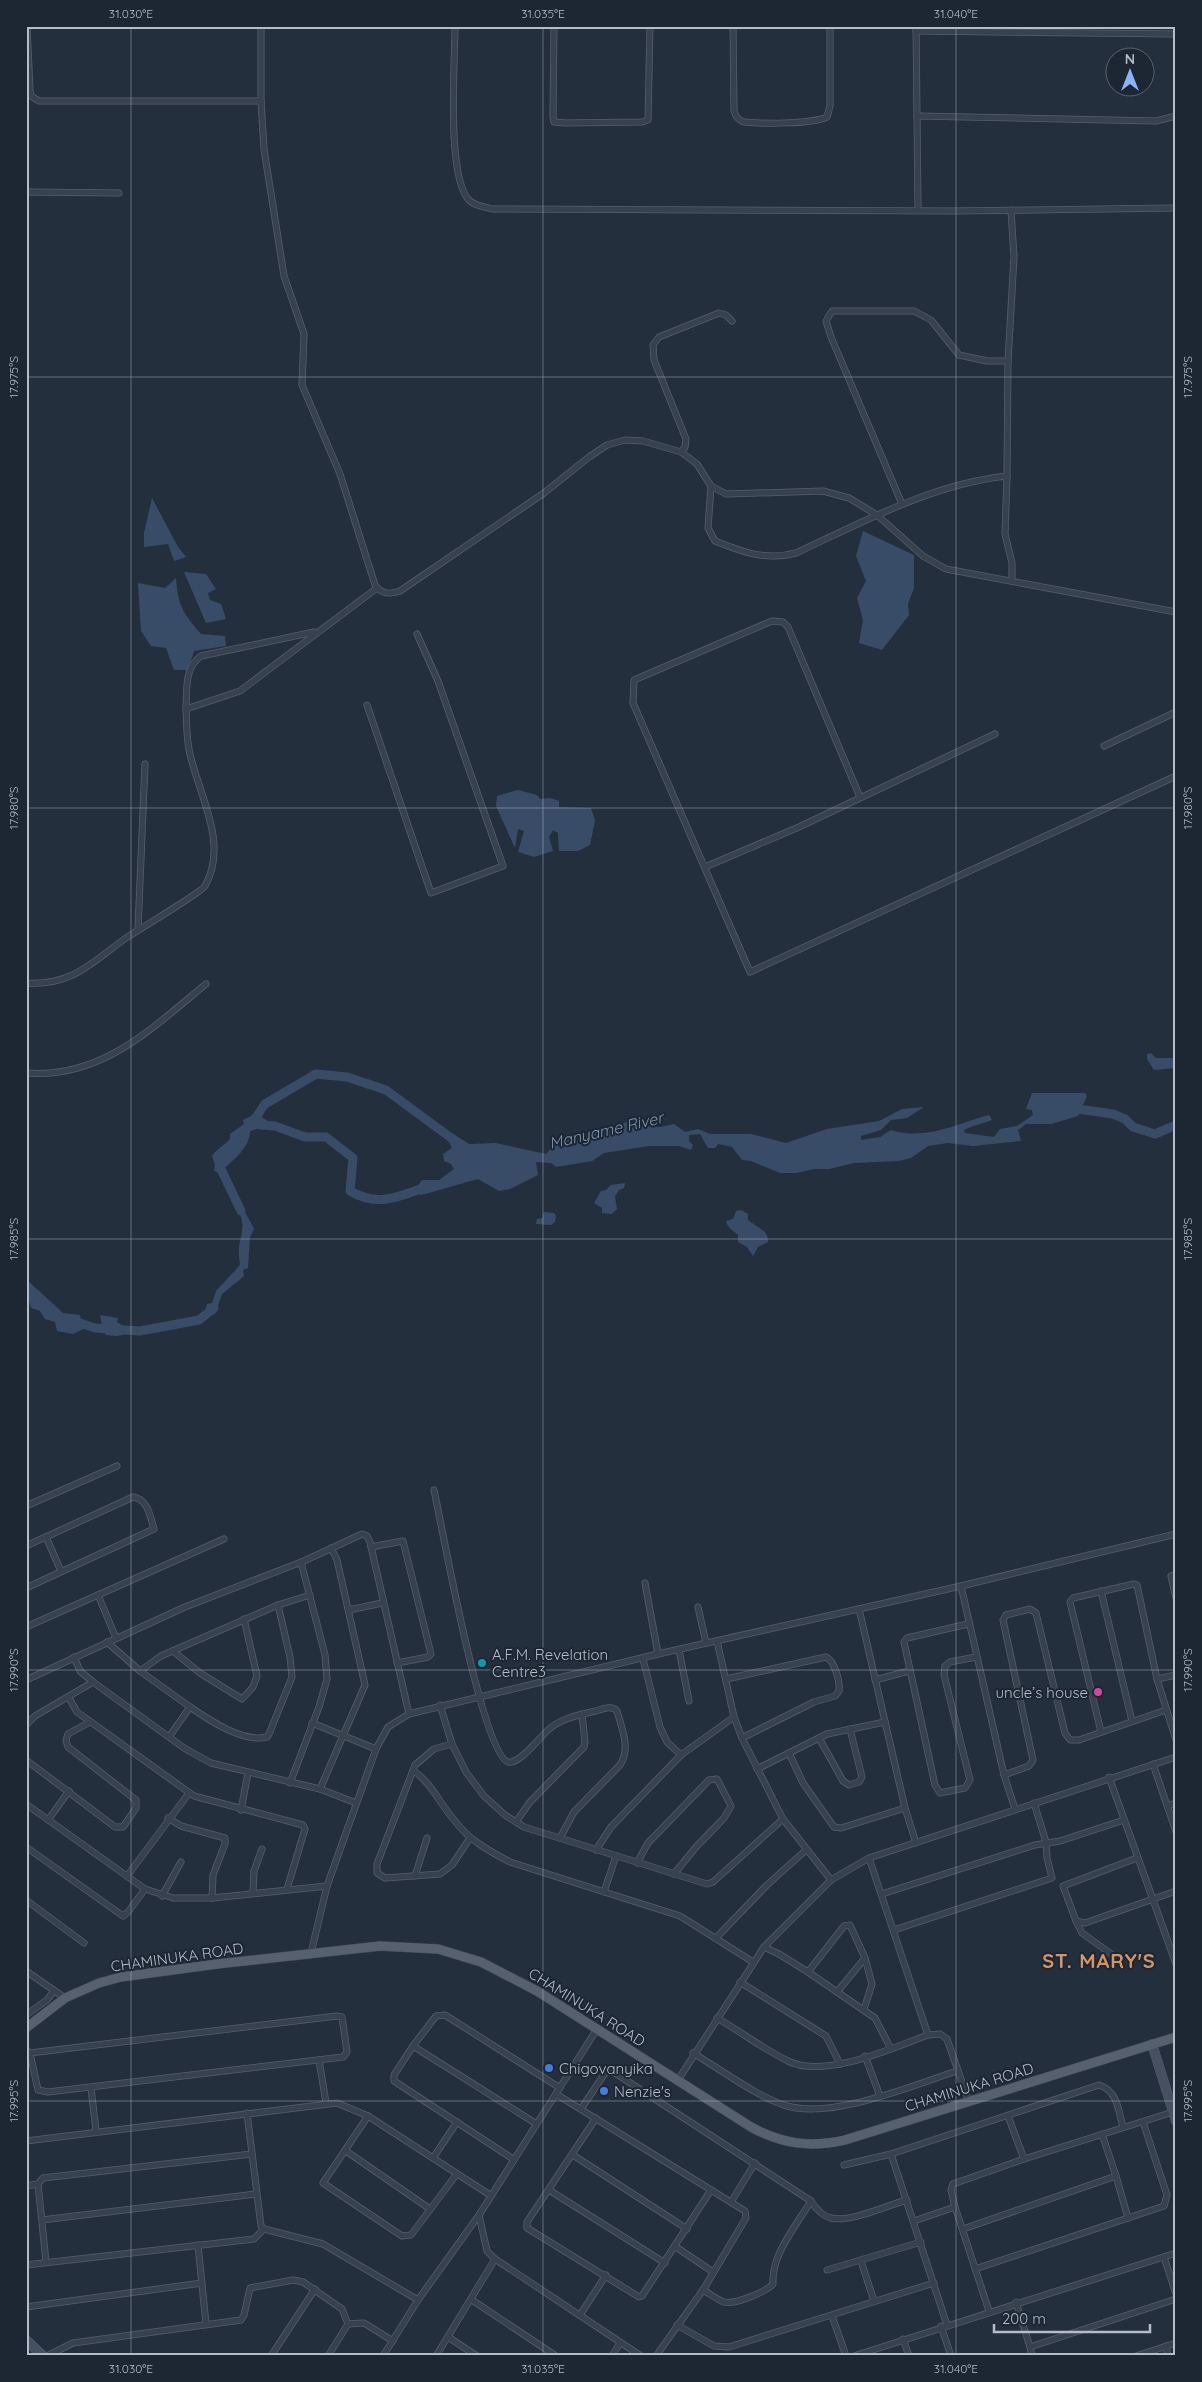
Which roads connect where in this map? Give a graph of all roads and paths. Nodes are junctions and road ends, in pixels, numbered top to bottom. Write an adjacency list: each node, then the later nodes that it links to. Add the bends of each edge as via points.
1 (27, 26): 10 (street)
2 (261, 26): 11 (street)
3 (455, 26): 17 (street, via 454,154 462,190 478,206 492,209)
4 (554, 26): 5 (street, via 553,117 554,122 565,123 648,120)
5 (650, 26)
6 (733, 26): 7 (street, via 734,112 742,121 755,122 813,121 827,117 830,106)
7 (830, 26)
8 (916, 28): 9 (street); 12 (street)
9 (1176, 34)
10 (27, 61): 11 (street, via 30,91 39,100)
11 (261, 101): 27 (street, via 277,242 284,276 304,334 302,385 340,474)
12 (917, 116): 13 (street, via 1156,122); 17 (street)
13 (1176, 116)
14 (26, 192): 15 (street)
15 (119, 193)
16 (1176, 208): 18 (street)
17 (918, 209): 18 (street)
18 (1012, 210): 20 (street, via 1014,257)
19 (732, 321): 21 (street, via 718,313 659,337 653,345 654,360 686,439)
20 (1008, 362): 22 (street); 24 (street, via 987,362 959,355 931,320 914,311 832,311 826,321 831,337)
21 (681, 452): 23 (street, via 697,464); 27 (street, via 634,440 607,445 400,591 390,594)
22 (1007, 476): 24 (street, via 984,479); 26 (street, via 1005,534 1012,563)
23 (711, 486): 25 (street, via 726,494 830,492 849,498); 25 (street, via 708,528 714,541 766,557 796,553)
24 (902, 504): 25 (street)
25 (877, 515): 26 (street, via 924,556 946,569)
26 (1012, 581): 28 (street)
27 (377, 588): 29 (street)
28 (1176, 612)
29 (318, 631): 32 (street, via 240,691); 32 (street, via 201,656 189,672)
30 (417, 634): 31 (street, via 438,681 503,866 431,893)
31 (368, 705)
32 (186, 709): 40 (street, via 189,753 213,833 213,860 204,887)
33 (1176, 712): 35 (street)
34 (995, 734): 38 (street)
35 (1104, 746)
36 (146, 764): 40 (street)
37 (1176, 776): 39 (street, via 750,972)
38 (860, 797): 39 (street); 39 (street, via 788,627 783,622 772,621 634,680 633,704)
39 (705, 867)
40 (138, 929): 41 (street, via 73,977 47,984)
41 (26, 983)
42 (206, 984): 43 (street, via 120,1052 67,1072)
43 (26, 1073)
44 (117, 1466): 46 (street)
45 (434, 1490): 90 (street, via 468,1655)
46 (26, 1506)
47 (1176, 1534): 57 (street)
48 (46, 1537): 50 (street); 54 (street); 54 (street, via 133,1497 142,1500 146,1506 154,1529)
49 (224, 1539): 60 (street)
50 (26, 1546)
51 (371, 1547): 52 (street, via 368,1538 362,1534); 63 (street); 81 (street, via 403,1541 431,1654)
52 (331, 1548): 53 (street); 67 (street)
53 (301, 1562): 61 (street); 71 (street)
54 (61, 1571): 58 (street)
55 (1176, 1574): 62 (street, via 1172,1576)
56 (645, 1583): 77 (street)
57 (961, 1586): 66 (street); 69 (street)
58 (26, 1588)
59 (1101, 1591): 86 (street, via 1137,1585); 99 (street); 105 (street, via 1073,1598 1070,1602)
60 (98, 1595): 70 (street); 71 (street)
61 (310, 1595): 64 (street); 102 (street, via 327,1673 325,1690)
62 (1176, 1598)
63 (382, 1602): 67 (street); 81 (street)
64 (278, 1605): 68 (street); 94 (street, via 292,1677 269,1734 264,1738 229,1731)
65 (698, 1607): 74 (street)
66 (859, 1609): 72 (street); 88 (street)
67 (349, 1610): 106 (street, via 365,1685)
68 (244, 1620): 76 (street); 76 (street, via 257,1676 253,1687 242,1699 200,1673)
69 (968, 1624): 79 (street); 83 (street, via 905,1639)
70 (26, 1626)
71 (116, 1638): 73 (street)
72 (717, 1641): 74 (street); 85 (street)
73 (107, 1642): 78 (street); 82 (street)
74 (706, 1643): 75 (street)
75 (679, 1650): 77 (street); 92 (street)
76 (173, 1651): 82 (street)
77 (658, 1654): 80 (street)
78 (74, 1657): 87 (street); 89 (street, via 80,1671)
79 (976, 1657): 83 (street, via 950,1662 944,1671 970,1780 964,1788 945,1794 935,1785); 121 (street)
80 (644, 1660): 90 (street); 114 (street, via 660,1727 667,1742)
81 (397, 1663): 96 (street)
82 (140, 1671): 94 (street)
83 (909, 1671): 88 (street)
84 (1176, 1675): 86 (street)
85 (726, 1679): 98 (street); 108 (street, via 826,1657 832,1662 838,1682 839,1691 835,1696 814,1702)
86 (1157, 1679): 95 (street)
87 (26, 1680)
88 (875, 1680): 101 (street)
89 (93, 1682): 91 (street); 107 (street)
90 (481, 1696): 93 (street); 97 (street, via 482,1711 492,1738 503,1759 509,1762 516,1761 554,1724)
91 (69, 1698): 100 (street, via 77,1712); 103 (street, via 35,1716)
92 (689, 1701)
93 (440, 1705): 96 (street); 111 (street)
94 (190, 1707): 107 (street)
95 (1166, 1710): 99 (street); 110 (street)
96 (409, 1714): 112 (street, via 388,1727)
97 (582, 1714): 139 (street, via 584,1747 530,1802); 143 (street, via 615,1708 626,1752 620,1765 569,1817)
98 (734, 1717): 108 (street); 114 (street)
99 (1132, 1721): 105 (street)
100 (90, 1722): 125 (street, via 68,1734 68,1747 132,1796 137,1803 136,1808 125,1825 118,1828); 126 (street)
101 (885, 1722): 104 (street); 132 (street)
102 (312, 1723): 106 (street); 123 (street)
103 (26, 1725)
104 (850, 1729): 109 (street); 109 (street, via 862,1776 853,1784 843,1781)
105 (1101, 1732): 121 (street, via 1074,1741 1067,1737 1036,1612 1030,1609 1006,1615 1003,1620 1034,1760 1029,1766)
106 (344, 1736): 112 (street); 124 (street)
107 (169, 1737): 120 (street, via 211,1764)
108 (742, 1738): 118 (street)
109 (819, 1738): 113 (street)
110 (1176, 1740)
111 (452, 1744): 119 (street, via 423,1756); 139 (street, via 466,1772 484,1796)
112 (376, 1749): 127 (street)
113 (789, 1753): 118 (street); 132 (street, via 808,1792 834,1827 841,1828)
114 (681, 1755): 148 (street, via 611,1826)
115 (1176, 1757): 117 (street)
116 (26, 1760): 125 (street)
117 (1153, 1764): 122 (street); 131 (street)
118 (757, 1769): 136 (street)
119 (414, 1771): 142 (street, via 424,1779); 157 (street, via 376,1868 381,1877)
120 (248, 1773): 123 (street); 134 (street)
121 (1004, 1775): 133 (street)
122 (1110, 1777): 128 (street); 138 (street)
123 (290, 1783): 124 (street)
124 (320, 1789): 127 (street)
125 (69, 1791): 137 (street)
126 (189, 1793): 134 (street); 135 (street)
127 (356, 1803): 159 (street)
128 (1034, 1803): 133 (street); 145 (street)
129 (1176, 1803): 131 (street)
130 (26, 1804): 137 (street)
131 (1167, 1806): 140 (street)
132 (904, 1808): 144 (street)
133 (1015, 1809): 144 (street)
134 (241, 1810): 161 (street, via 304,1826)
135 (168, 1818): 156 (street); 167 (street, via 182,1826 225,1838 213,1875)
136 (783, 1819): 149 (street); 155 (street, via 710,1883)
137 (48, 1820): 156 (street)
138 (1124, 1820): 145 (street, via 1060,1841); 152 (street)
139 (516, 1822): 143 (street)
140 (1176, 1832)
141 (427, 1838): 157 (street)
142 (470, 1838): 157 (street, via 444,1872); 163 (street, via 510,1862)
143 (560, 1838): 148 (street)
144 (916, 1842): 151 (street)
145 (1046, 1842): 165 (street); 171 (street, via 1046,1858 1052,1878)
146 (26, 1847): 160 (street, via 123,1916)
147 (262, 1849): 162 (street, via 254,1871)
148 (596, 1850): 150 (street)
149 (806, 1850): 158 (street); 172 (street)
150 (616, 1856): 154 (street); 163 (street)
151 (869, 1858): 158 (street); 165 (street)
152 (1137, 1858): 168 (street); 170 (street, via 1063,1886)
153 (180, 1862): 166 (street)
154 (637, 1863): 155 (street); 155 (street, via 648,1843 709,1780 717,1780 731,1806)
155 (674, 1874)
156 (127, 1876): 160 (street)
157 (415, 1876)
158 (831, 1880): 174 (street)
159 (327, 1886): 161 (street); 175 (street)
160 (145, 1889): 166 (street)
161 (287, 1889): 162 (street)
162 (253, 1892): 167 (street)
163 (604, 1892): 172 (street, via 680,1916)
164 (1176, 1892): 168 (street)
165 (882, 1894): 171 (street)
166 (162, 1896): 167 (street)
167 (212, 1898)
168 (1153, 1899): 170 (street, via 1085,1923); 179 (street)
169 (26, 1900): 173 (street)
170 (1076, 1920): 176 (street, via 1082,1933)
171 (894, 1930): 191 (street)
172 (716, 1938): 178 (street)
173 (84, 1943)
174 (764, 1947): 178 (street); 181 (street)
175 (311, 1954): 185 (main road, CHAMINUKA ROAD, via 121,1977); 190 (main road, CHAMINUKA ROAD, via 390,1946 453,1952 481,1962 537,1991)
176 (1114, 1956)
177 (865, 1958): 181 (street, via 850,1925 844,1926); 184 (street); 186 (street, via 872,1984)
178 (753, 1962): 182 (street)
179 (1176, 1964)
180 (26, 1971): 183 (street)
181 (808, 1972): 184 (street)
182 (740, 1982): 188 (street); 200 (street, via 826,2036)
183 (54, 1991): 185 (street); 187 (street, via 48,2000)
184 (837, 1992): 186 (street)
185 (65, 1998): 189 (main road, CHAMINUKA ROAD)
186 (864, 2009): 195 (street, via 875,2018)
187 (26, 2015)
188 (718, 2018): 197 (street); 200 (street, via 791,2062 810,2067)
189 (26, 2028)
190 (597, 2029): 202 (main road, CHAMINUKA ROAD); 204 (street)
191 (928, 2035): 195 (street); 201 (street, via 940,2034 946,2039)
192 (1176, 2037): 193 (main road, CHAMINUKA ROAD)
193 (1152, 2044): 206 (main road, CHAMINUKA ROAD); 209 (street)
194 (413, 2046): 204 (street, via 436,2016 445,2015); 215 (street, via 394,2075 394,2081); 217 (street)
195 (891, 2049): 198 (street)
196 (28, 2051): 199 (street, via 342,2017 347,2052 343,2057); 203 (street, via 38,2090)
197 (694, 2053): 202 (street); 205 (street, via 785,2106 807,2111 828,2109)
198 (865, 2056): 200 (street); 205 (street)
199 (319, 2060): 203 (street); 207 (street)
200 (840, 2064)
201 (957, 2071): 205 (street); 206 (street)
202 (678, 2080): 206 (main road, CHAMINUKA ROAD, via 764,2134 805,2145 845,2140)
203 (91, 2088): 219 (street)
204 (558, 2091): 208 (street); 217 (street)
205 (880, 2096)
206 (969, 2102)
207 (326, 2103): 210 (street); 211 (street, via 336,2103)
208 (581, 2109): 213 (street); 229 (street, via 605,2073 612,2071)
209 (1173, 2112): 214 (street); 216 (street)
210 (247, 2113): 219 (street); 223 (street)
211 (368, 2116): 222 (street); 226 (street)
212 (1008, 2116): 218 (street, via 1099,2085 1110,2088 1113,2093); 224 (street); 228 (street)
213 (596, 2118): 225 (street); 236 (street)
214 (1176, 2121)
215 (457, 2122): 226 (street); 227 (street)
216 (1143, 2122): 218 (street); 245 (street, via 1167,2195 1164,2206)
217 (535, 2123): 227 (street)
218 (1124, 2127): 220 (street)
219 (96, 2131): 221 (street)
220 (1102, 2134): 228 (street); 232 (street)
221 (26, 2141)
222 (346, 2152): 243 (street); 243 (street, via 323,2183 402,2236 411,2235)
223 (252, 2154): 233 (street, via 43,2178); 237 (street)
224 (891, 2154): 230 (street); 239 (street)
225 (573, 2155): 235 (street); 249 (street)
226 (433, 2158): 231 (street)
227 (513, 2158): 238 (street)
228 (1024, 2159): 242 (street, via 957,2181 951,2190)
229 (755, 2164): 240 (street); 241 (street)
230 (844, 2165)
231 (456, 2175): 238 (street); 243 (street)
232 (1116, 2176): 245 (street); 250 (street)
233 (38, 2184): 234 (street); 246 (street)
234 (26, 2186)
235 (549, 2190): 259 (street); 264 (street, via 527,2222 527,2228)
236 (711, 2190): 241 (street); 249 (street)
237 (256, 2194): 246 (street); 248 (street)
238 (490, 2195): 244 (street)
239 (907, 2200): 240 (street, via 845,2219 819,2212); 247 (street)
240 (810, 2201): 268 (street, via 783,2246 772,2272 773,2284 768,2290 724,2302)
241 (731, 2202): 263 (street, via 745,2211 746,2218)
242 (955, 2207): 247 (street); 250 (street)
243 (430, 2208)
244 (479, 2215): 256 (street, via 487,2251); 271 (street)
245 (1128, 2218): 261 (street)
246 (42, 2220): 258 (street)
247 (914, 2221): 251 (street)
248 (264, 2229): 252 (street, via 254,2238); 271 (street, via 323,2244)
249 (687, 2229): 253 (street)
250 (963, 2229): 261 (street)
251 (921, 2242): 257 (street); 266 (street)
252 (198, 2245): 258 (street); 265 (street)
253 (676, 2247): 259 (street); 263 (street)
254 (1176, 2253): 255 (street)
255 (1164, 2257): 269 (street); 274 (street)
256 (495, 2259): 272 (street); 277 (street)
257 (861, 2261): 262 (street); 273 (street)
258 (46, 2262): 260 (street)
259 (665, 2263): 264 (street, via 639,2297)
260 (26, 2265)
261 (975, 2269): 276 (street)
262 (827, 2270)
263 (713, 2272): 268 (street)
264 (606, 2276): 277 (street)
265 (202, 2282): 275 (street); 279 (street)
266 (934, 2283): 273 (street); 282 (street)
267 (315, 2290): 279 (street, via 293,2280 252,2287 248,2291 242,2318); 280 (street, via 342,2309); 294 (street)
268 (703, 2290): 281 (street)
269 (1176, 2294)
270 (1176, 2299): 290 (street)
271 (418, 2300): 286 (street)
272 (472, 2300): 283 (street); 299 (street)
273 (874, 2301): 278 (street)
274 (1016, 2302): 276 (street); 290 (street)
275 (26, 2307)
276 (989, 2311): 282 (street)
277 (580, 2315): 287 (street)
278 (832, 2316): 281 (street, via 729,2347 714,2346); 303 (street)
279 (206, 2324): 293 (street, via 73,2343)
280 (348, 2324): 286 (street, via 364,2323); 295 (street)
281 (677, 2325): 302 (street)
282 (944, 2325): 284 (street); 306 (street)
283 (448, 2337): 297 (street); 298 (street)
284 (903, 2339): 291 (street); 305 (street)
285 (26, 2340): 292 (street)
286 (393, 2340): 296 (street)
287 (620, 2342): 300 (street); 301 (street)
288 (1176, 2343): 289 (street)
289 (1166, 2346): 308 (street); 309 (street)
290 (1030, 2347): 307 (street)
291 (865, 2354): 304 (street)
292 (43, 2356)
293 (47, 2356)
294 (271, 2356)
295 (328, 2356)
296 (383, 2356)
297 (436, 2356)
298 (477, 2356)
299 (555, 2356)
300 (612, 2356)
301 (641, 2356)
302 (656, 2356)
303 (846, 2356)
304 (854, 2356)
305 (909, 2356)
306 (951, 2356)
307 (1032, 2356)
308 (1136, 2356)
309 (1168, 2356)

